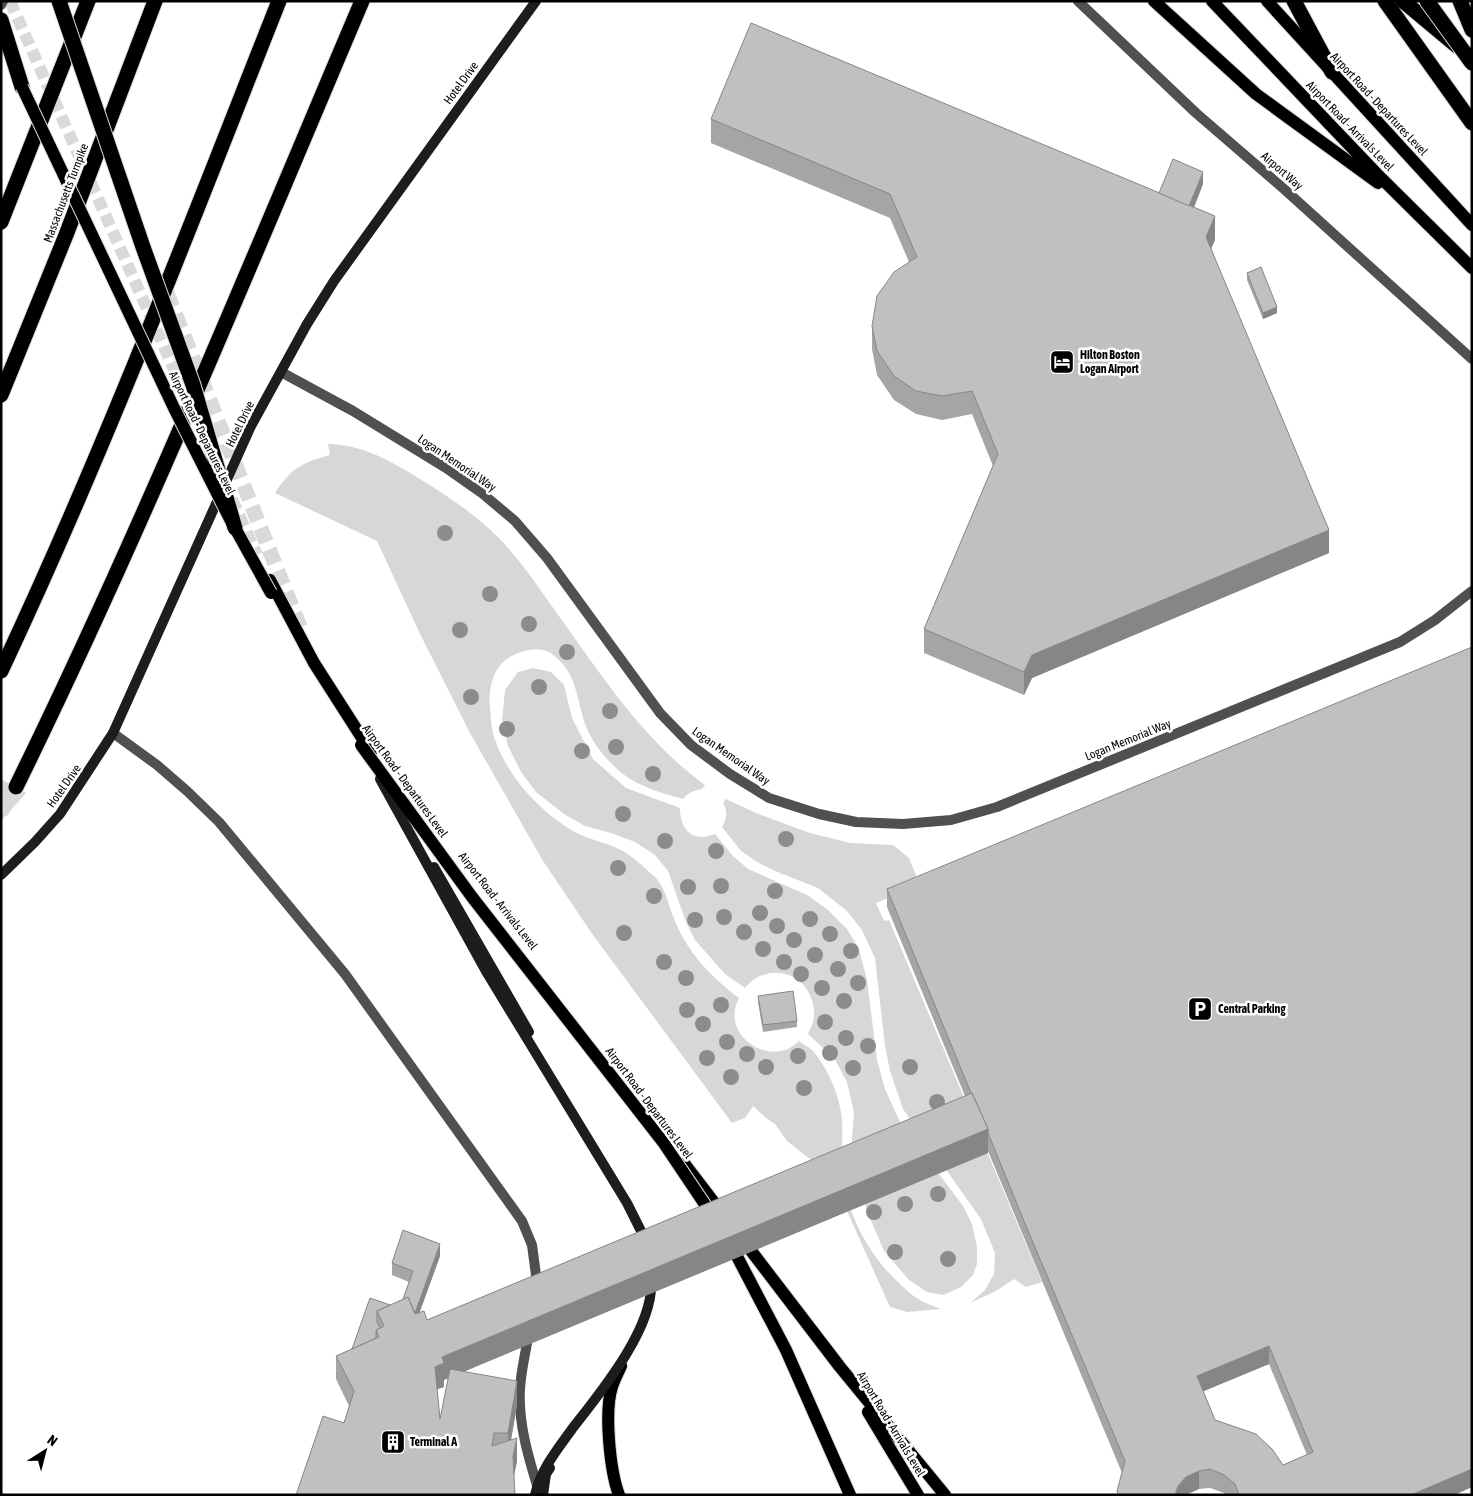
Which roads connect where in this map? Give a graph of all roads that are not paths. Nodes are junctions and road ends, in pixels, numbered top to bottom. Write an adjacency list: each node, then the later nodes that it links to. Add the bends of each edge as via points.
1 (3, 1): 17 (street)
2 (59, 1): 33 (highway, bridge, via 193,385)
3 (88, 1): 27 (highway)
4 (155, 1): 32 (highway, Massachusetts Turnpike, via 66,235)
5 (279, 1): 36 (highway, via 89,474)
6 (362, 1): 40 (highway, via 94,626)
7 (536, 1): 31 (main road, Hotel Drive, via 334,281)
8 (1078, 1): 30 (street, Airport Way, via 1196,112)
9 (1154, 1): 26 (main road, via 1256,94)
10 (1212, 1): 26 (main road, Airport Road - Arrivals Level)
11 (1267, 1): 23 (main road, Airport Road - Departures Level)
12 (1294, 1): 23 (highway)
13 (1385, 1): 25 (highway)
14 (1403, 1): 21 (highway)
15 (1427, 1): 22 (highway, bridge)
16 (1460, 1): 19 (highway)
17 (1, 5)
18 (1, 20): 24 (highway)
19 (1472, 30)
20 (1, 42): 24 (main road, Airport Road - Departures Level)
21 (1472, 57)
22 (1472, 63)
23 (1332, 72): 28 (main road, Airport Road - Departures Level)
24 (22, 87): 33 (main road, Airport Road - Departures Level, bridge, via 174,408)
25 (1472, 123)
26 (1412, 208): 29 (main road, Airport Road - Arrivals Level)
27 (1, 222)
28 (1472, 225)
29 (1472, 268)
30 (1472, 359)
31 (281, 372): 35 (street, Logan Memorial Way, via 354,411 446,468 515,522 547,558 660,713 691,746 769,798 856,822 904,824 951,820 997,808 1400,642); 38 (main road, Hotel Drive, via 252,426)
32 (1, 394)
33 (235, 528): 39 (main road, Airport Road - Departures Level, bridge, via 325,690)
34 (257, 555): 37 (main road, Airport Road - Arrivals Level, via 314,663)
35 (1472, 591)
36 (1, 671)
37 (353, 725): 42 (main road, Airport Road - Arrivals Level, via 436,844); 43 (main road, via 627,1204)
38 (113, 733): 41 (main road, Hotel Drive, via 60,814); 44 (street, via 180,784 219,822 344,974 522,1222 532,1244 536,1275)
39 (362, 745): 42 (main road, Airport Road - Departures Level, bridge, via 472,897); 43 (main road, bridge, via 487,973 627,1203 642,1233)
40 (16, 787)
41 (1, 875)
42 (726, 1227): 47 (main road, Airport Road - Arrivals Level, via 746,1244); 52 (main road, Airport Road - Departures Level, bridge, via 734,1250 786,1350)
43 (650, 1262): 46 (main road, via 647,1311); 48 (main road, bridge, via 652,1285 639,1332 552,1456 538,1481)
44 (534, 1294)
45 (531, 1322): 49 (street, via 520,1389 521,1419)
46 (627, 1352): 50 (main road, via 546,1474); 51 (main road, via 611,1388 608,1411 614,1481)
47 (840, 1367): 53 (main road, Airport Road - Arrivals Level); 54 (main road)
48 (535, 1495)
49 (540, 1495)
50 (543, 1495)
51 (619, 1495)
52 (850, 1495)
53 (918, 1495)
54 (945, 1495)

